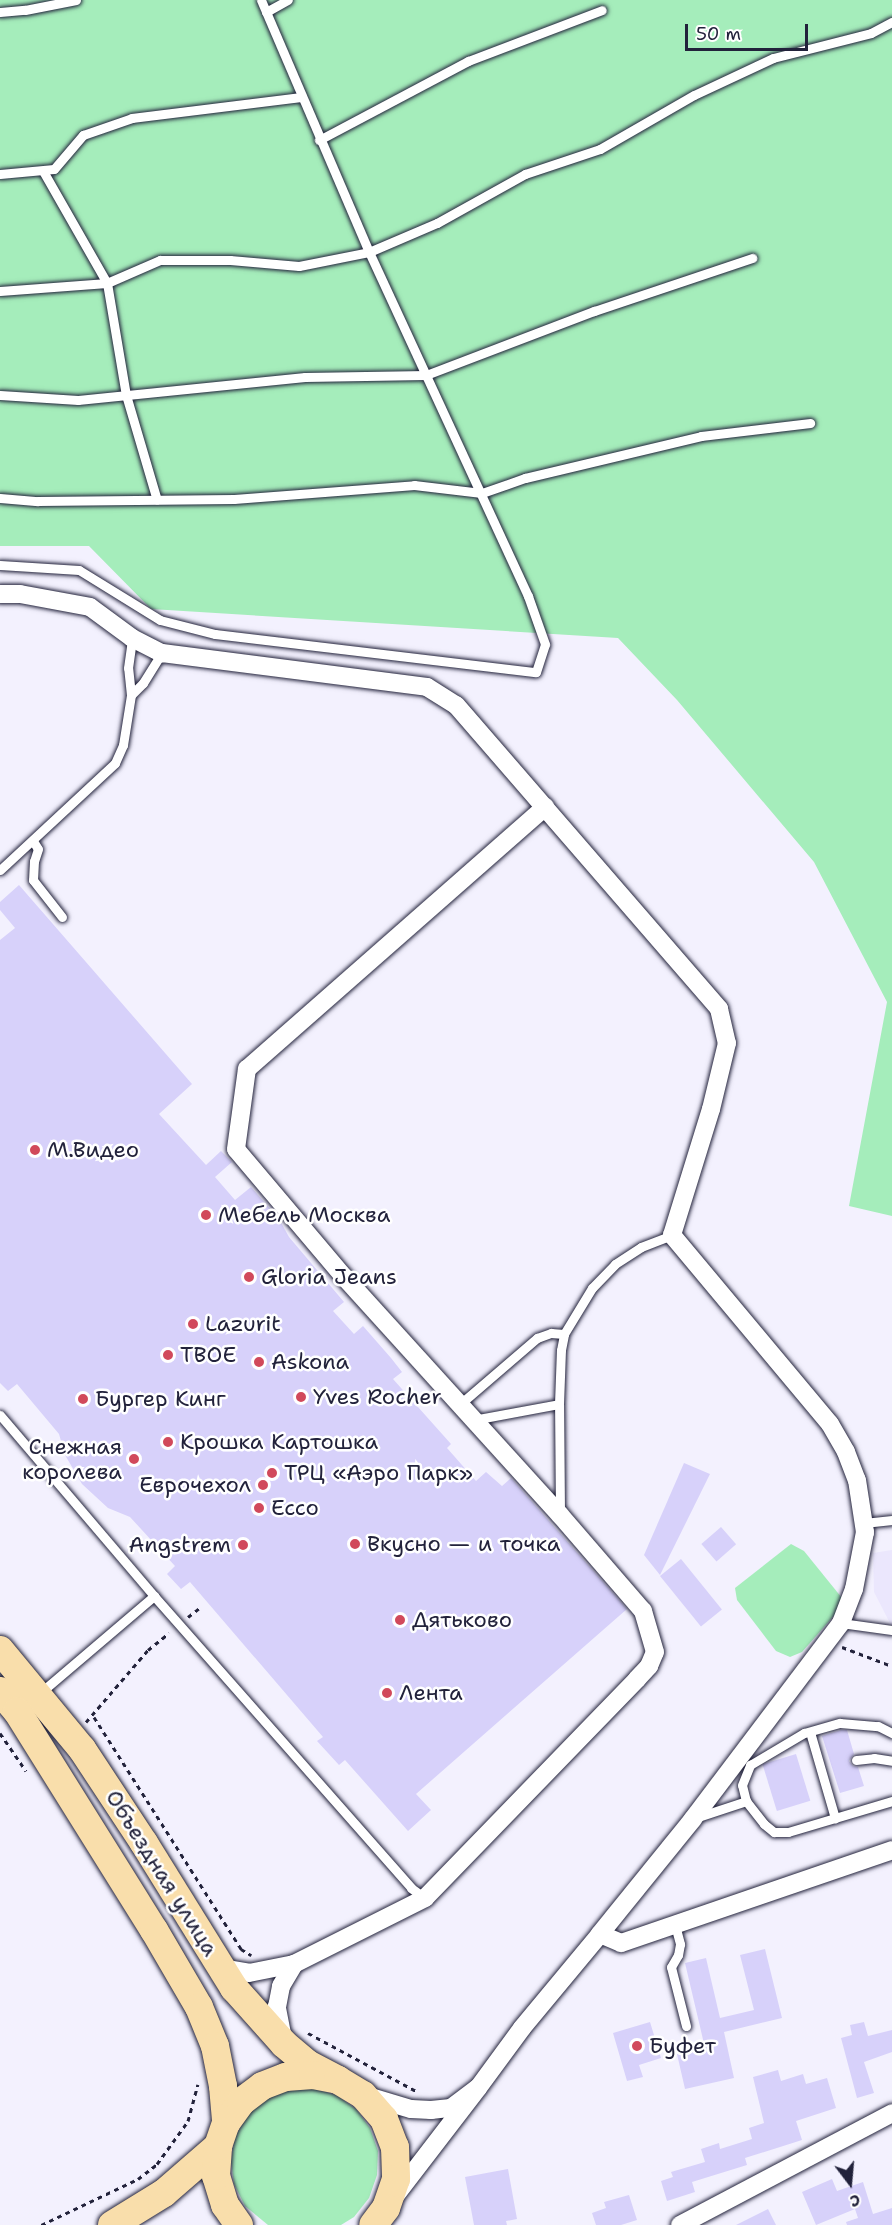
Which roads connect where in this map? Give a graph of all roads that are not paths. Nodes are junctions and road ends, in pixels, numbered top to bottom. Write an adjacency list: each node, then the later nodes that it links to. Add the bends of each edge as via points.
1 (76, 0): 5 (lane)
2 (261, 0): 6 (lane)
3 (288, 0): 6 (lane)
4 (602, 10): 9 (lane, via 468,61)
5 (0, 12)
6 (266, 12): 8 (lane)
7 (892, 22): 12 (lane, via 871,33 772,58 694,95 600,149 525,174 437,223)
8 (301, 97): 9 (lane); 10 (lane, via 132,118 82,135 54,169)
9 (319, 140): 12 (lane)
10 (43, 171): 11 (lane); 14 (lane)
11 (0, 174)
12 (369, 252): 14 (lane, via 299,266 230,260 160,260); 16 (lane)
13 (752, 258): 16 (lane, via 594,310)
14 (107, 283): 15 (lane); 18 (lane)
15 (0, 291)
16 (426, 375): 18 (lane, via 305,377); 20 (lane)
17 (0, 395): 18 (lane, via 78,400)
18 (126, 395): 22 (lane)
19 (810, 423): 20 (lane, via 701,436 525,478)
20 (482, 493): 22 (lane, via 414,485 234,499); 23 (lane, via 545,644 536,672 215,634 160,620 79,570)
21 (0, 498): 22 (lane)
22 (157, 500)
23 (0, 565)
24 (0, 594): 25 (street, via 90,607)
25 (132, 638): 26 (street); 27 (lane, via 128,668)
26 (162, 653): 27 (lane); 28 (street, via 427,687 456,705)
27 (131, 695): 29 (lane, via 123,745 115,763)
28 (545, 807): 32 (street, via 719,1009 727,1043); 35 (street, via 247,1069 236,1149)
29 (33, 840): 30 (lane); 31 (lane, via 38,849 33,880)
30 (0, 870)
31 (62, 917)
32 (672, 1235): 33 (lane, via 641,1247 615,1264 592,1288); 40 (street, via 830,1424 857,1480)
33 (564, 1334): 34 (lane); 35 (lane, via 537,1338)
34 (559, 1404): 37 (lane); 38 (lane)
35 (459, 1405): 37 (street)
36 (0, 1415): 41 (lane)
37 (473, 1420): 38 (street)
38 (560, 1515): 57 (street, via 643,1611 656,1652 637,1679)
39 (892, 1520): 40 (lane)
40 (864, 1522): 42 (street, via 854,1589)
41 (154, 1596): 45 (lane); 57 (lane, via 411,1888)
42 (841, 1623): 43 (lane); 55 (street)
43 (892, 1630)
44 (0, 1650): 45 (main road, Объездная улица)
45 (18, 1706): 61 (main road, Объездная улица, via 82,1749); 68 (main road, Объездная улица, via 199,2007 215,2046 223,2086)
46 (810, 1732): 47 (lane, via 840,1724 878,1726); 51 (lane); 52 (lane, via 750,1765 742,1785)
47 (892, 1733)
48 (856, 1760): 49 (lane)
49 (892, 1761)
50 (832, 1767): 51 (lane)
51 (821, 1770): 54 (lane)
52 (746, 1801): 54 (lane, via 774,1832 788,1832); 55 (lane)
53 (892, 1801): 54 (lane)
54 (835, 1818)
55 (693, 1819): 59 (street)
56 (892, 1850): 58 (street)
57 (425, 1898): 60 (street)
58 (675, 1925): 59 (street, via 621,1943); 62 (lane, via 680,1944 671,1967)
59 (600, 1934): 65 (street)
60 (294, 1964): 61 (street, via 249,1973); 63 (street, via 281,1986 277,2007)
61 (222, 1968): 63 (main road, Объездная улица, via 234,1988)
62 (686, 2026)
63 (294, 2038): 64 (main road, Объездная улица, via 308,2064)
64 (338, 2080): 66 (main road, Объездная улица); 68 (main road, via 313,2075 262,2086 241,2102)
65 (478, 2088): 66 (street, via 451,2108 430,2110 411,2109); 69 (street)
66 (363, 2095): 69 (main road, Объездная улица, via 384,2119 395,2147 396,2179)
67 (892, 2113): 72 (street)
68 (222, 2135): 70 (main road, via 164,2193); 71 (main road, Объездная улица, via 216,2176 225,2205)
69 (381, 2219)
70 (112, 2225)
71 (239, 2225)
72 (680, 2225)

